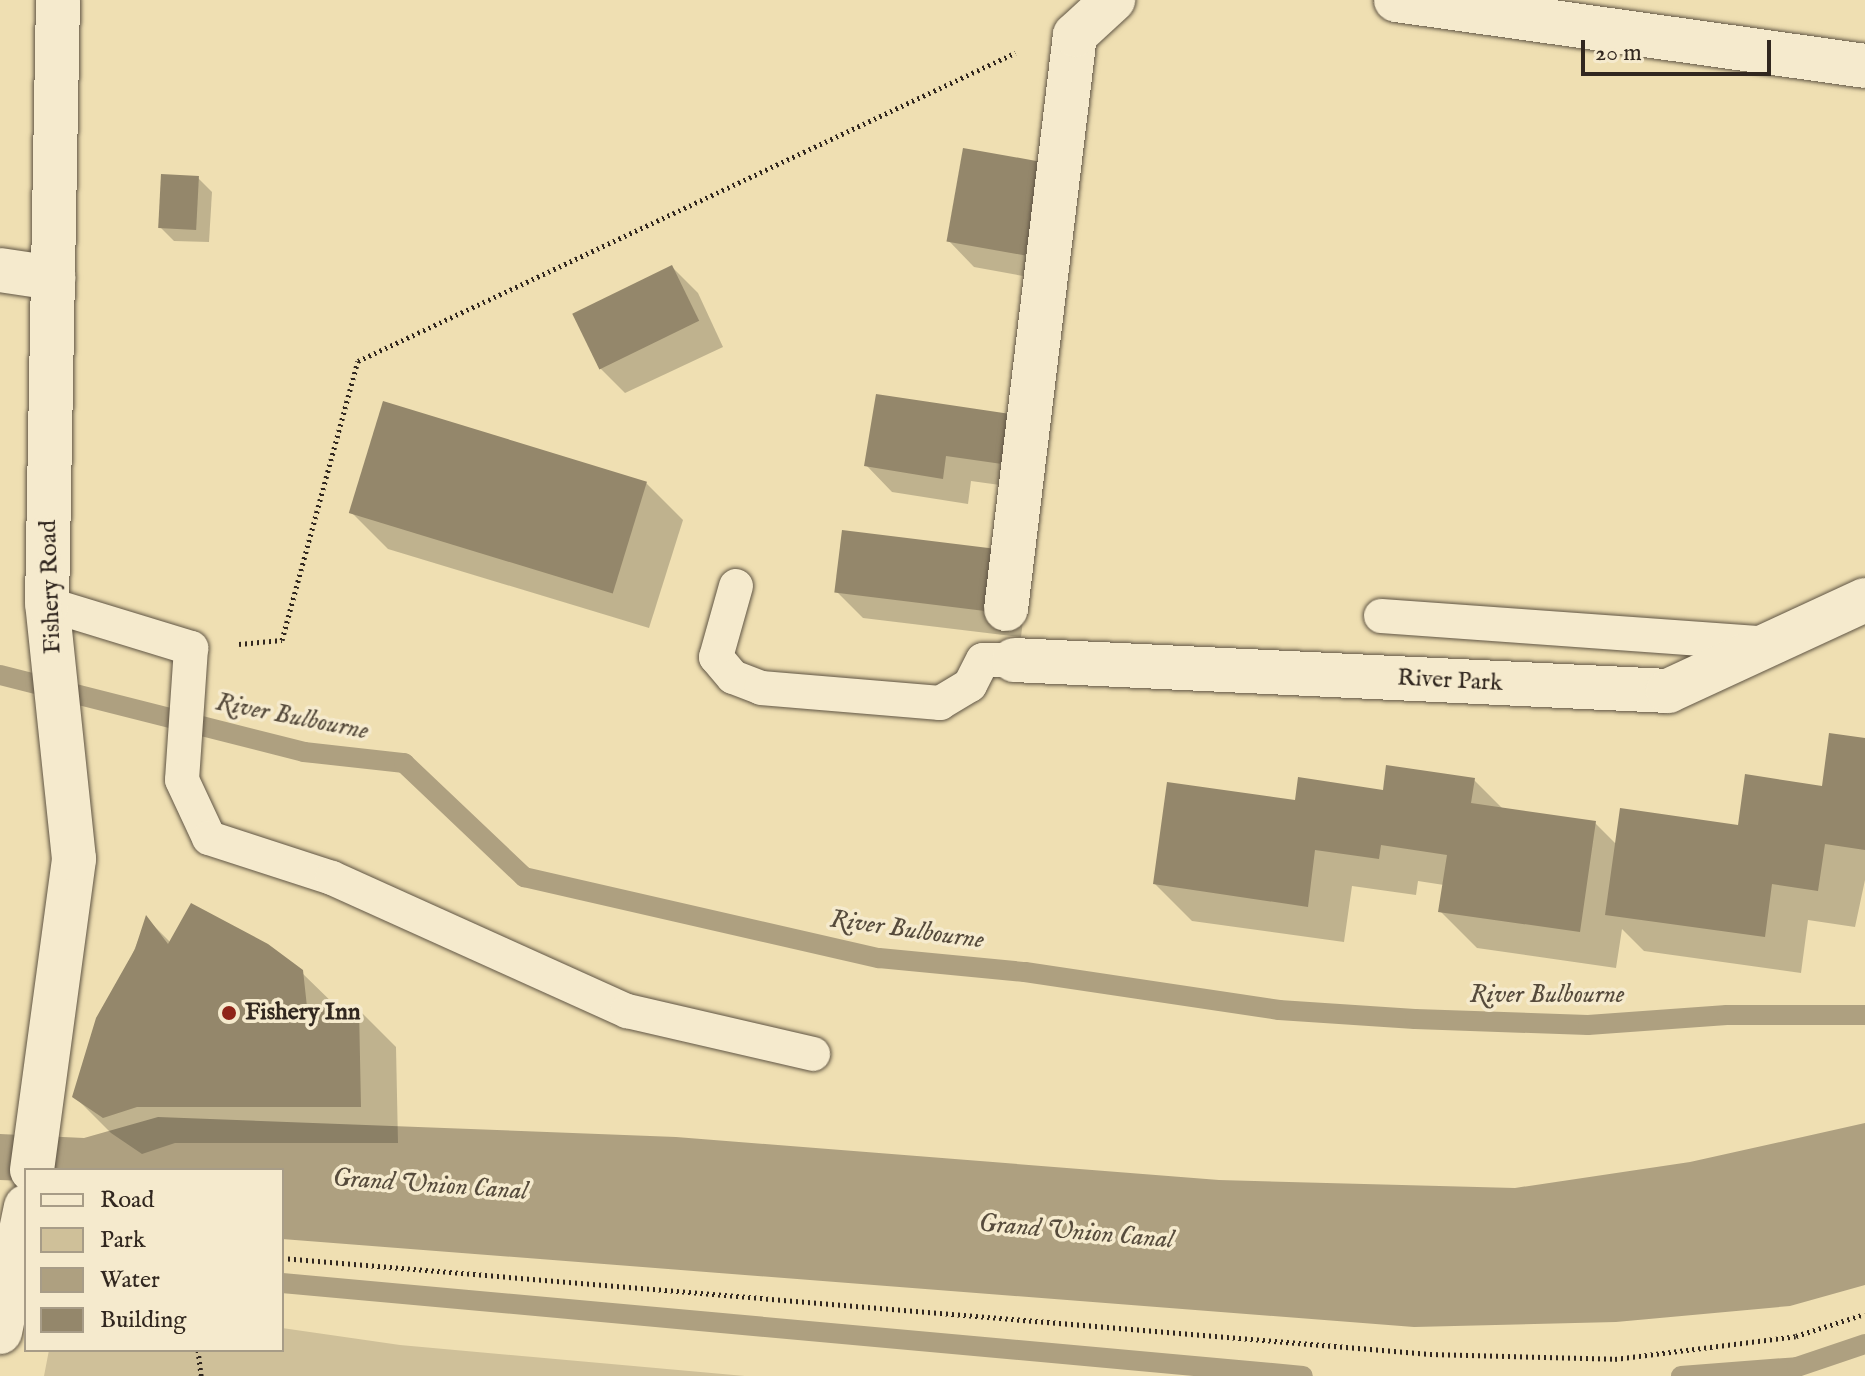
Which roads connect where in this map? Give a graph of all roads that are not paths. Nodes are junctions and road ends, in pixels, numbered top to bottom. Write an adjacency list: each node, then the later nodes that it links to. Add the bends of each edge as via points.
1 (58, 0): 6 (street, Fishery Road)
2 (1113, 0): 10 (street, via 1075,35)
3 (1396, 0): 4 (street)
4 (1865, 66)
5 (0, 270): 6 (street)
6 (53, 278): 9 (street, Fishery Road)
7 (736, 586): 13 (lane, via 716,657 733,677 761,688 940,703 970,685 983,660)
8 (1865, 600): 12 (street, River Park)
9 (47, 604): 14 (lane, via 191,648 182,780 209,838 332,878 627,1011); 15 (street, Fishery Road, via 74,859)
10 (1006, 609)
11 (1381, 616): 12 (lane)
12 (1769, 644): 13 (street, River Park, via 1668,691)
13 (1014, 660)
14 (813, 1054)
15 (32, 1168)
16 (24, 1217): 17 (street)
17 (0, 1332)

